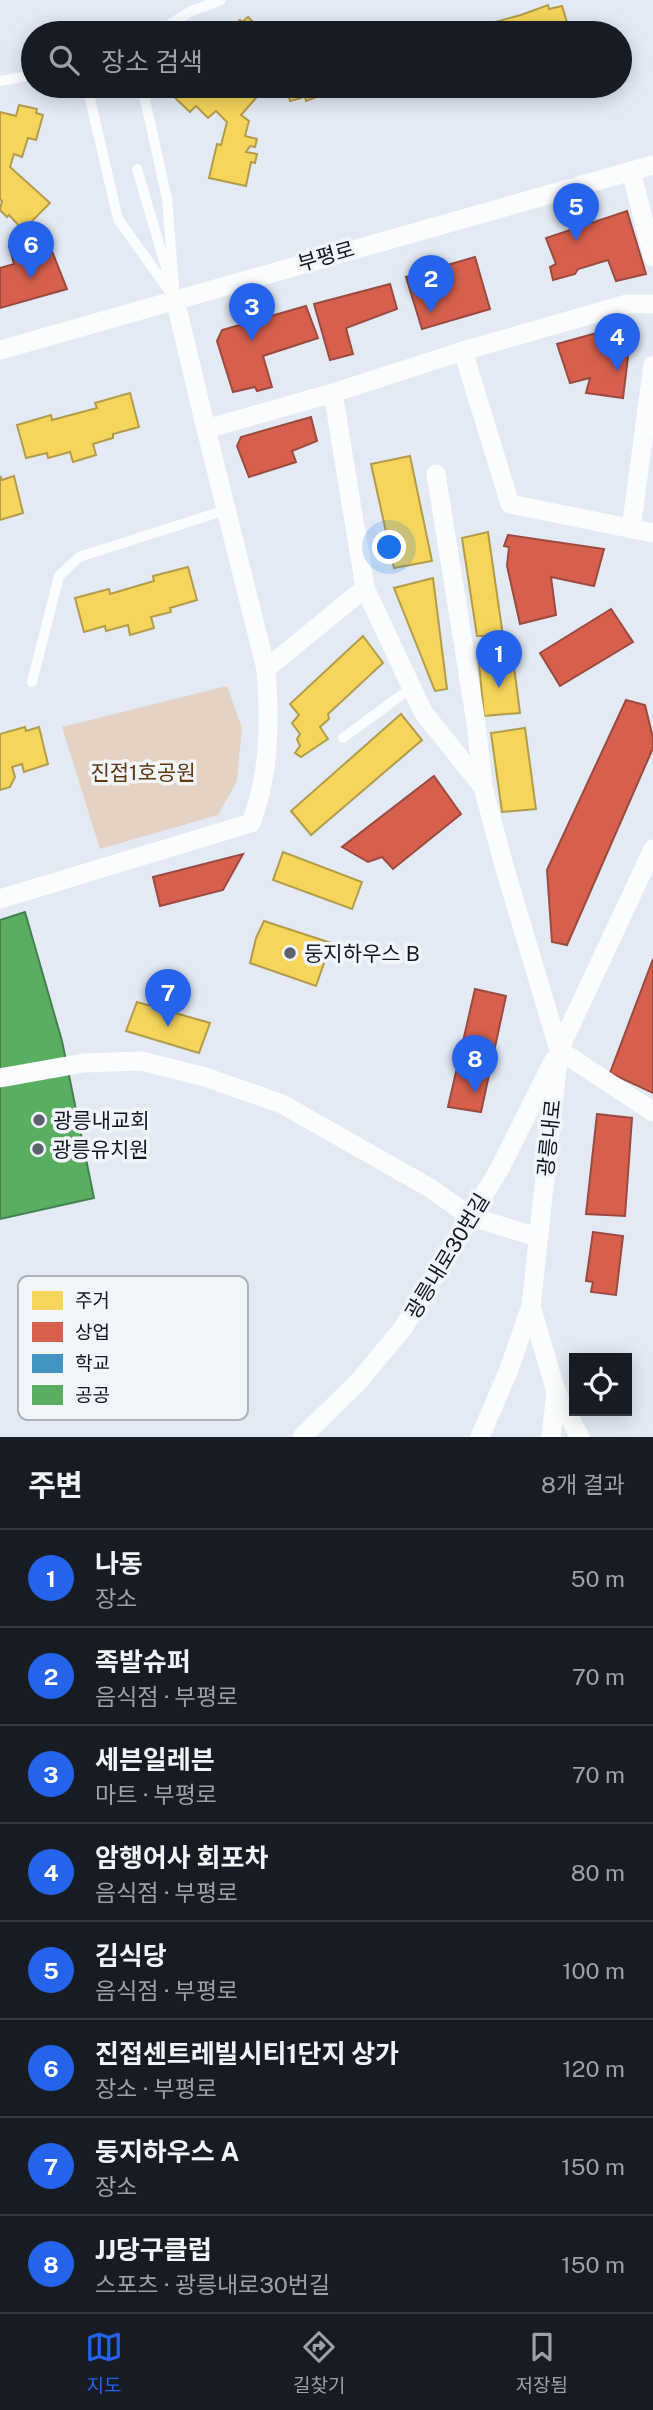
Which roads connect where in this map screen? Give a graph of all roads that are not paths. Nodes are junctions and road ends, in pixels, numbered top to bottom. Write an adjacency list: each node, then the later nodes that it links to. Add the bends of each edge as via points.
1 (221, 0): 2 (lane)
2 (175, 21)
3 (21, 77): 4 (lane)
4 (0, 81)
5 (90, 98): 11 (lane, via 118,219)
6 (145, 98): 11 (lane, via 167,200)
7 (653, 165): 9 (street, 부평로)
8 (137, 169): 11 (lane)
9 (631, 171): 10 (street); 11 (street, 부평로)
10 (653, 257)
11 (175, 299): 13 (street, 부평로); 17 (street)
12 (653, 304): 14 (street, via 627,304)
13 (0, 350)
14 (463, 351): 16 (street); 20 (street, via 510,504)
15 (653, 365): 20 (street)
16 (333, 393): 17 (street); 22 (street)
17 (206, 429): 19 (street)
18 (436, 474): 27 (street)
19 (226, 510): 23 (street); 24 (lane, via 79,557 59,576)
20 (631, 529): 21 (street)
21 (653, 533)
22 (365, 588): 23 (street); 25 (street)
23 (266, 669): 29 (street, via 270,719 262,795 251,823)
24 (32, 682)
25 (411, 688): 26 (lane); 27 (street, via 423,712)
26 (344, 738)
27 (483, 787): 30 (street)
28 (653, 849): 30 (street, 광릉내로)
29 (0, 899)
30 (559, 1050): 32 (street); 33 (street, 광릉내로30번길); 34 (street, 광릉내로)
31 (0, 1077): 33 (street, via 84,1063 141,1060 205,1077 282,1104 430,1188)
32 (653, 1112)
33 (471, 1217): 34 (street); 37 (street, 광릉내로30번길, via 403,1328 359,1381)
34 (538, 1237): 35 (street, 광릉내로)
35 (531, 1306): 36 (street); 38 (street, 광릉내로)
36 (556, 1392): 39 (street); 40 (street)
37 (302, 1437)
38 (480, 1437)
39 (551, 1437)
40 (580, 1437)

